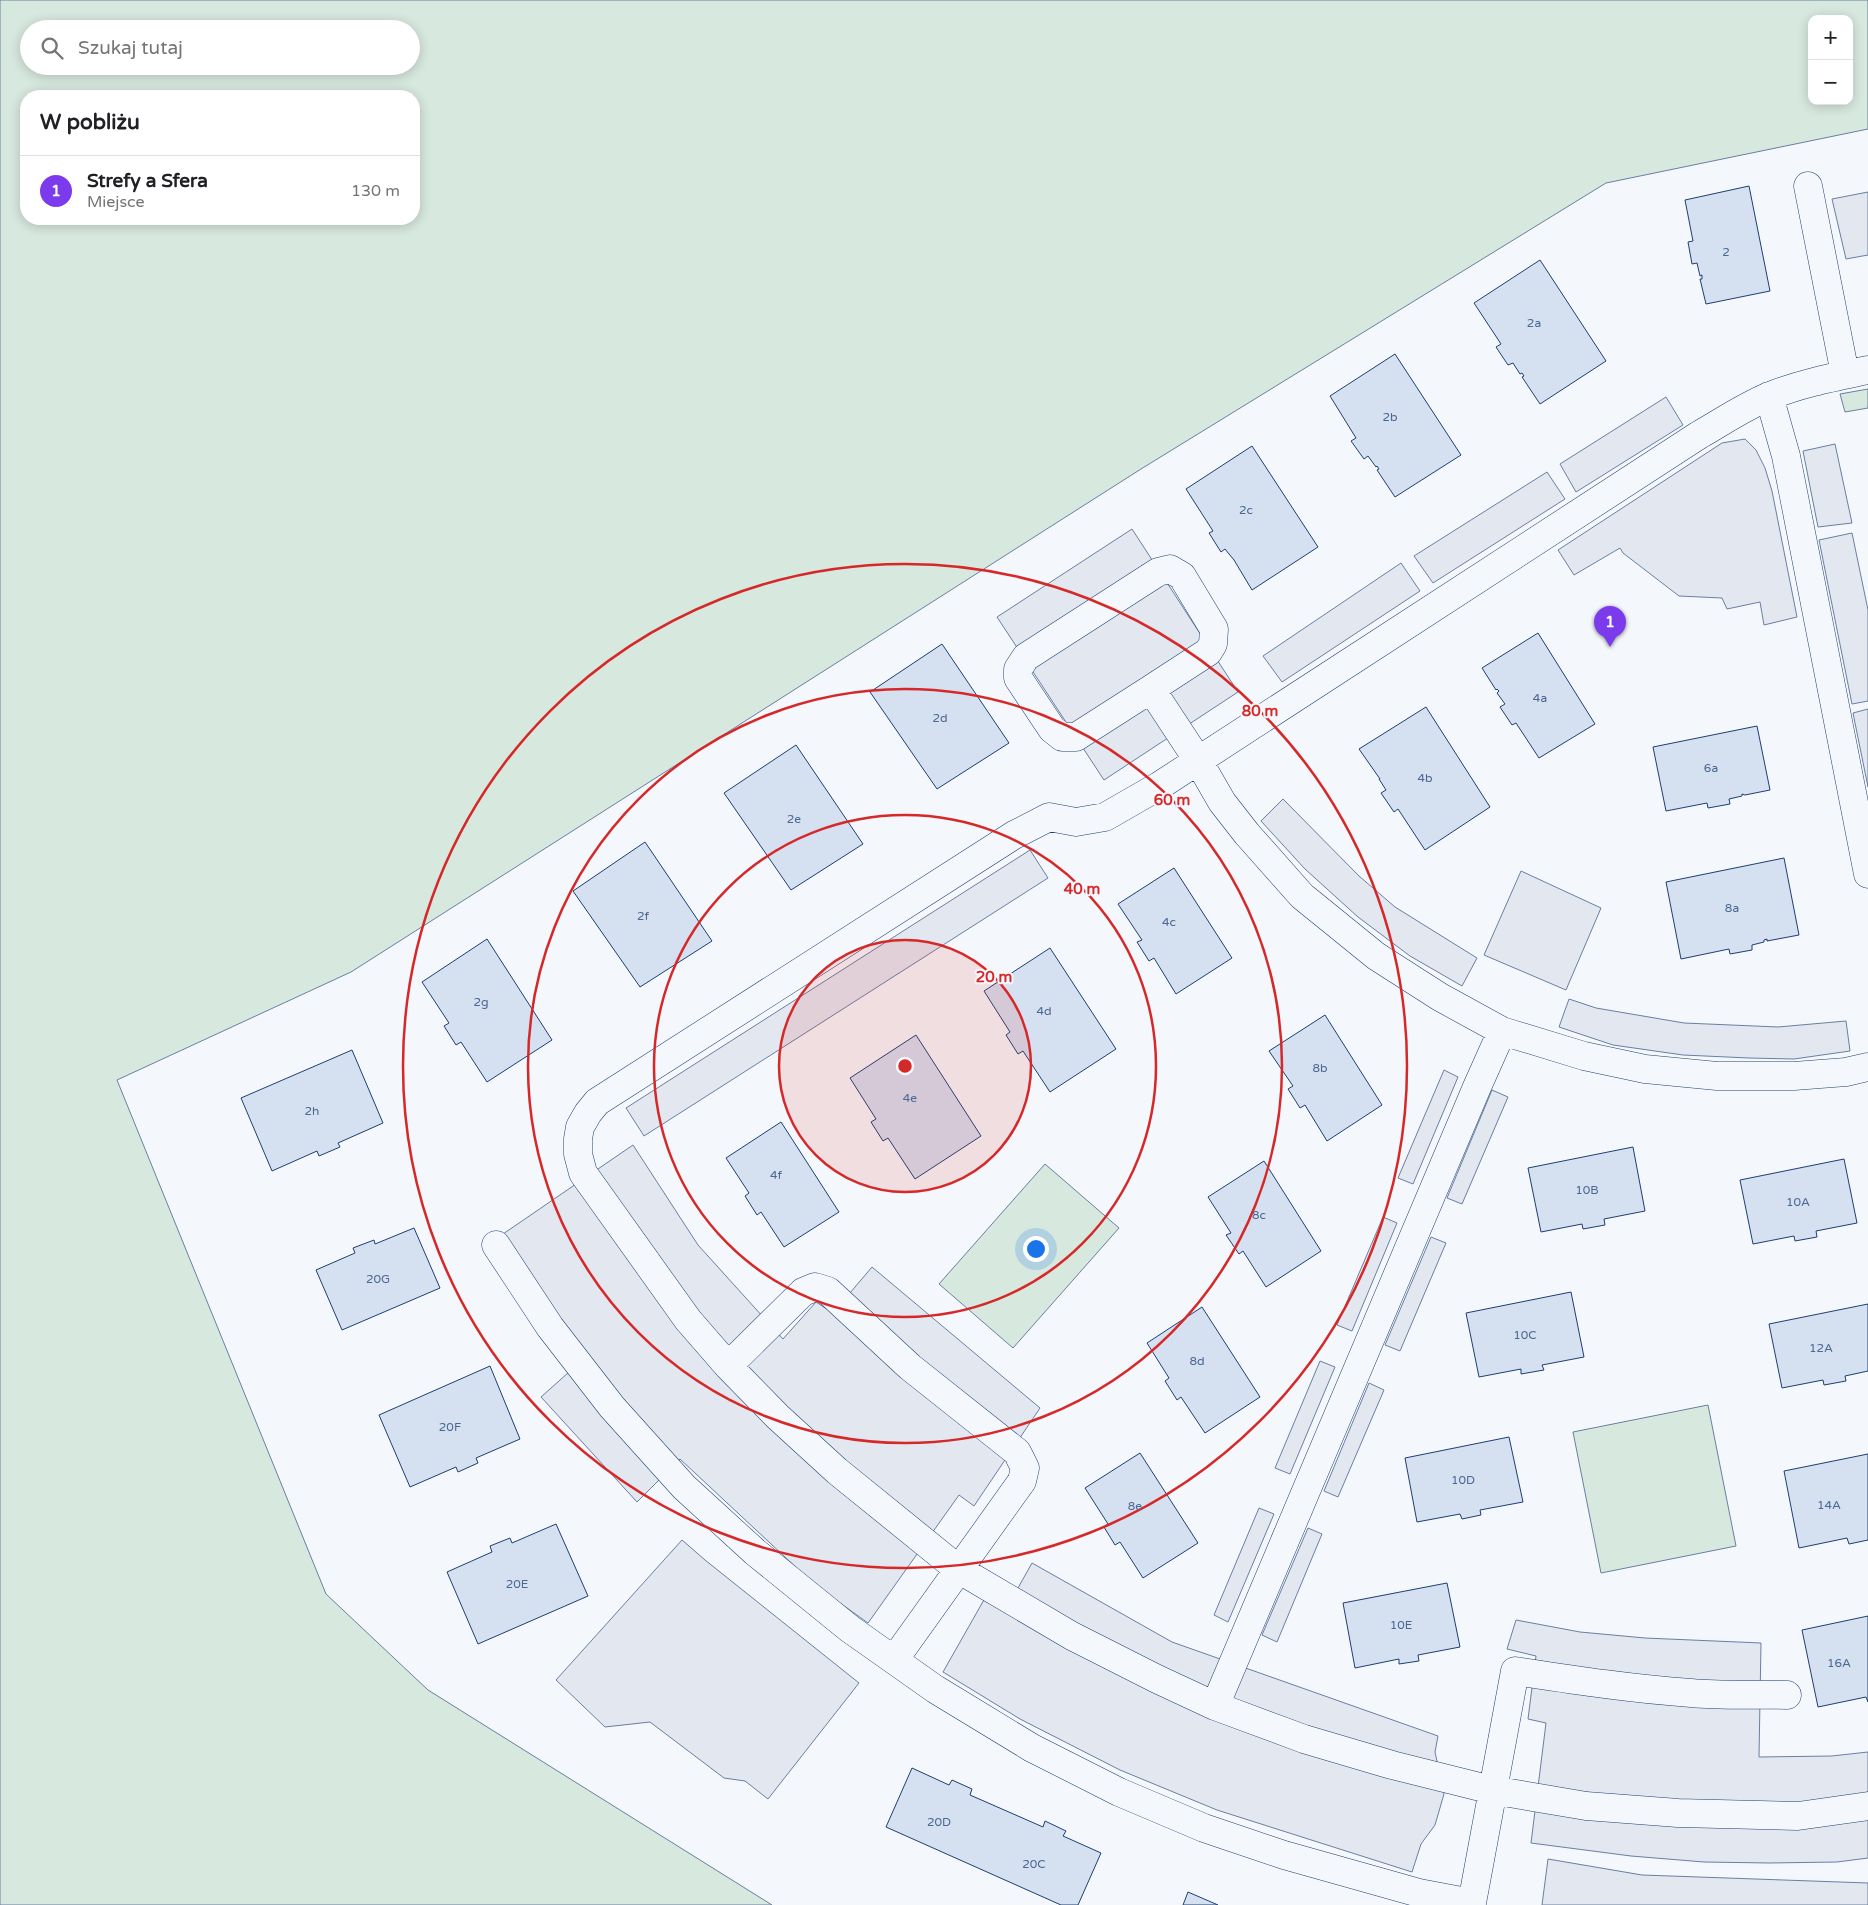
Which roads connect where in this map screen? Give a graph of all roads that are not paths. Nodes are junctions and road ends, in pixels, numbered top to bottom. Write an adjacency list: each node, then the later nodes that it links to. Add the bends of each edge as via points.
1 (1808, 186): 2 (street)
2 (1856, 372): 3 (street, via 1812,381)
3 (1769, 396): 5 (street, via 1698,435); 6 (street, via 1786,456)
4 (1151, 689): 4 (street, via 1208,652 1213,644 1214,629 1182,576 1170,569 1158,572 1026,657 1018,669 1018,678 1052,729 1062,737 1076,737); 5 (street)
5 (1198, 762): 7 (street, via 1222,802 1302,896 1376,956); 10 (street, via 1105,817 1076,822 1049,817 1014,835 597,1102 588,1113 578,1139 583,1173 688,1320)
6 (1868, 874)
7 (1502, 1031): 8 (street, via 1584,1056 1645,1069 1699,1075 1794,1076); 14 (street)
8 (1868, 1067)
9 (496, 1245): 12 (street, via 550,1327 589,1378 684,1487 761,1557)
10 (728, 1366): 11 (street, via 837,1471); 11 (street, via 803,1292 814,1287 828,1290 910,1367 1017,1452 1025,1468 1022,1481)
11 (958, 1569): 12 (street); 14 (street, via 1072,1636)
12 (894, 1660): 17 (street, via 1032,1748 1119,1792 1204,1828 1419,1894)
13 (1787, 1695): 15 (street, via 1647,1690 1515,1671)
14 (1215, 1706): 15 (street, via 1304,1739)
15 (1492, 1790): 16 (street, via 1586,1806 1678,1813 1798,1816); 17 (street)
16 (1868, 1806)
17 (1476, 1904)

